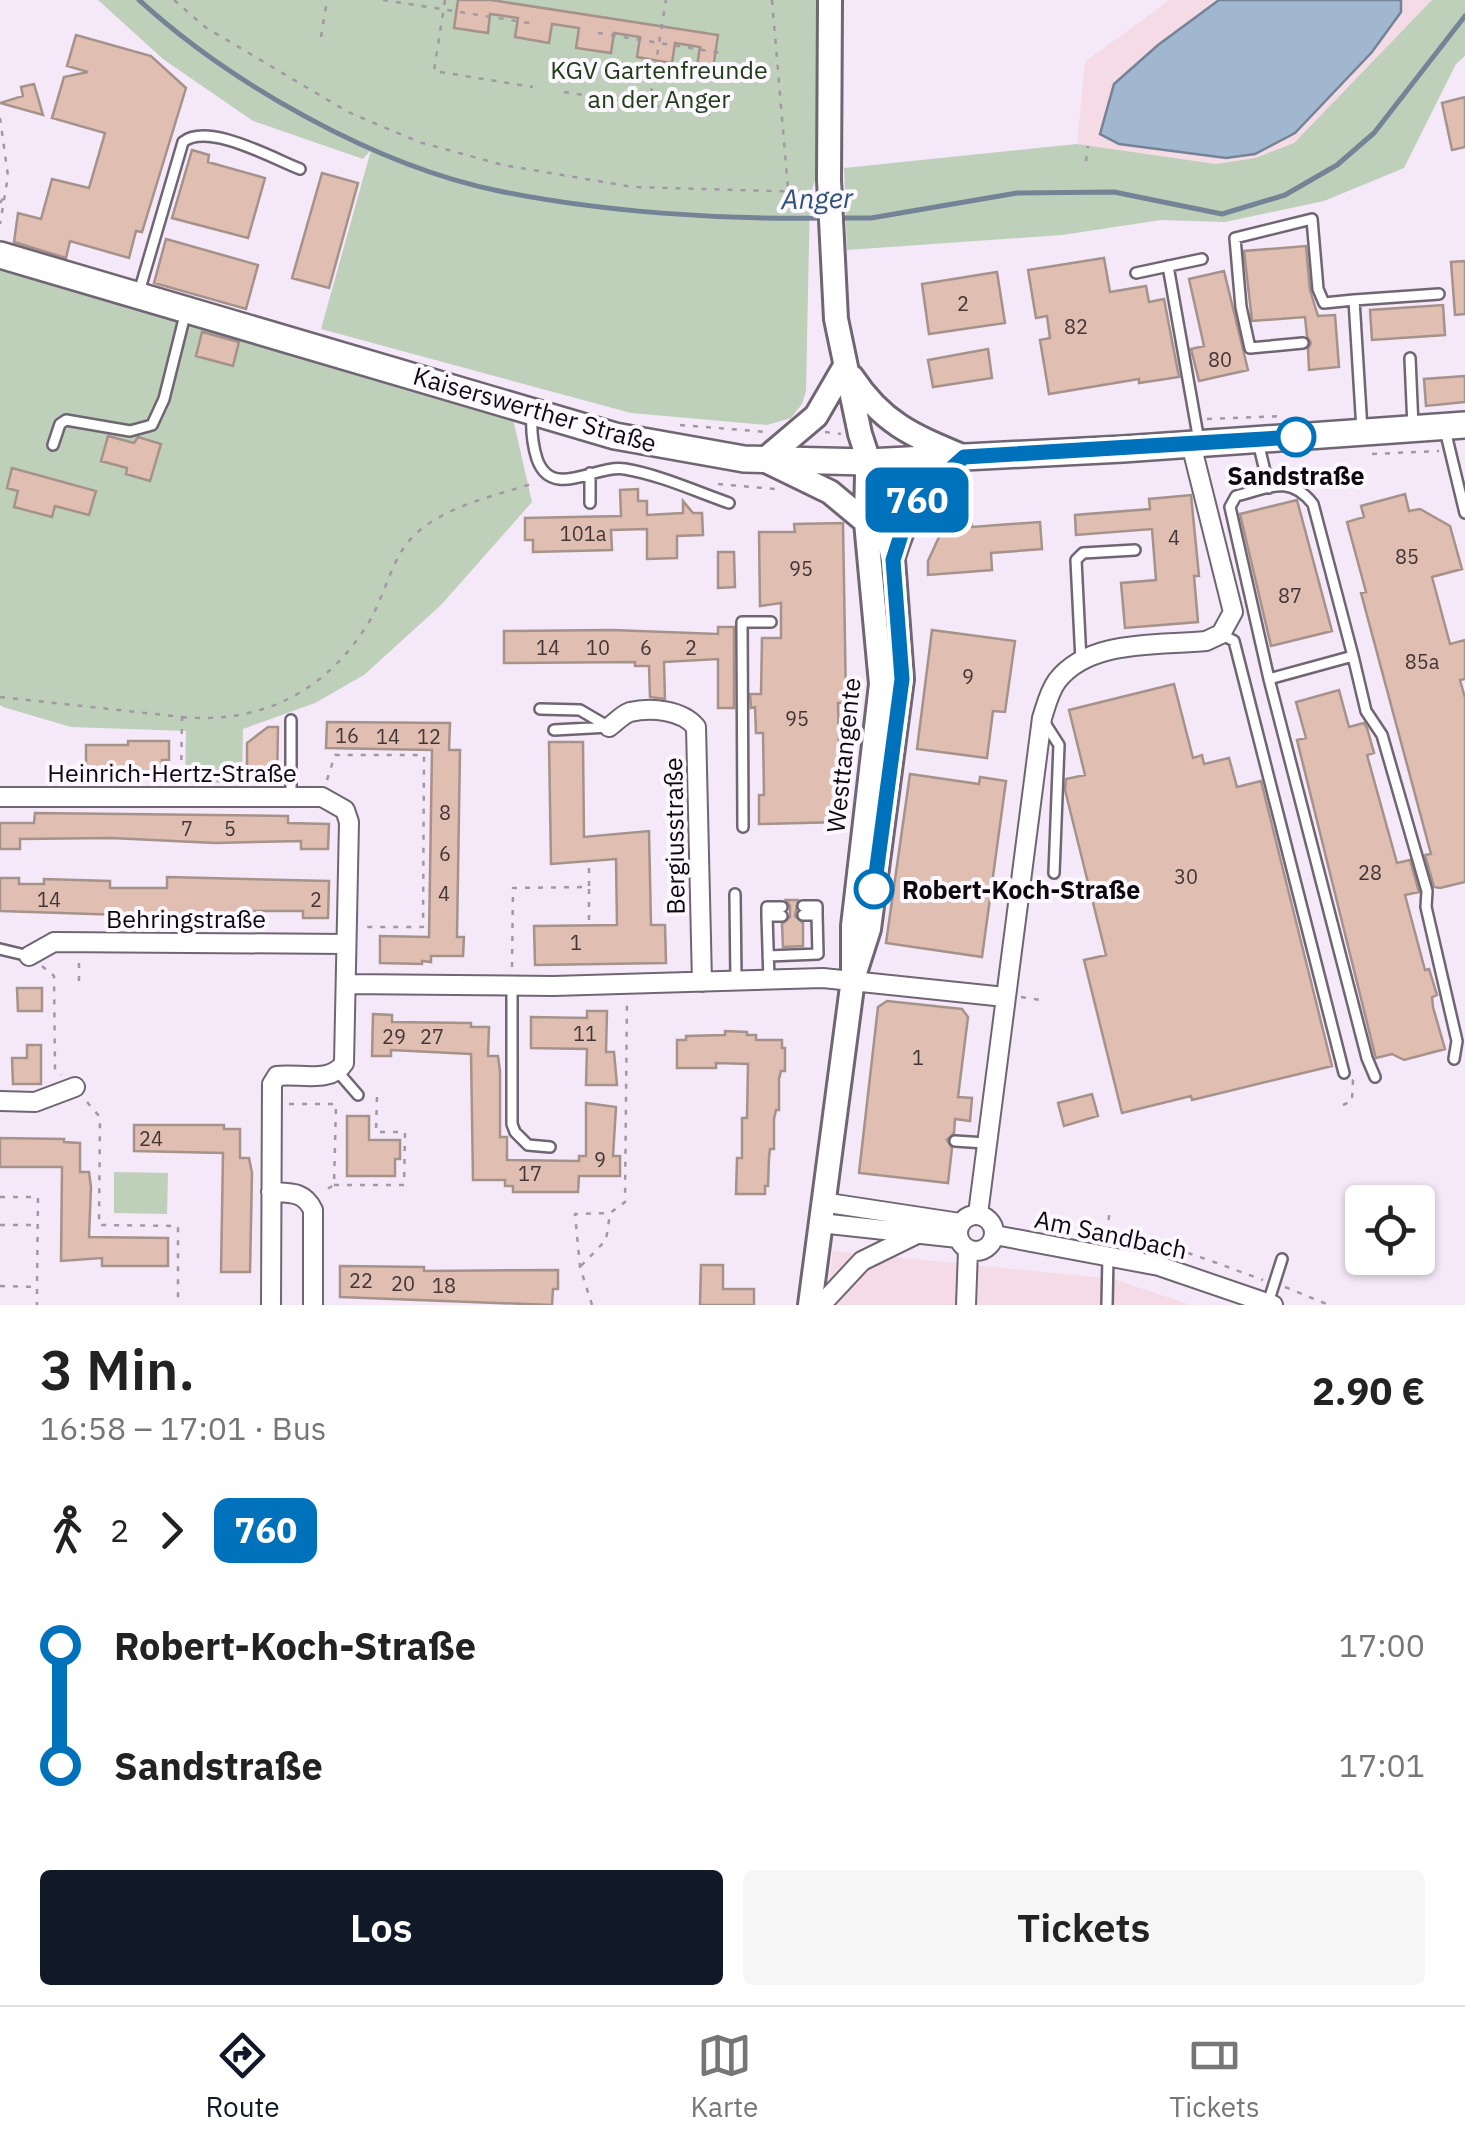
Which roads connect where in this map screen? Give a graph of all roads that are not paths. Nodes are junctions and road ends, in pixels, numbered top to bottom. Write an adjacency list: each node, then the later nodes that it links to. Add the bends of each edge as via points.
1 (830, 0): 13 (street, via 830,233)
2 (300, 169): 8 (lane, via 222,138 191,136 177,153)
3 (0, 255): 8 (main road, Kaiserswerther Straße)
4 (1202, 259): 5 (lane)
5 (1168, 266): 6 (lane); 17 (lane)
6 (1136, 273)
7 (1438, 294): 9 (lane)
8 (138, 295): 10 (main road, Kaiserswerther Straße)
9 (1354, 300): 11 (lane, via 1324,302 1312,219 1235,238 1250,348); 19 (lane)
10 (186, 309): 14 (main road, Kaiserswerther Straße); 20 (lane, via 152,425 130,431 66,420)
11 (1302, 343)
12 (1410, 358): 15 (lane)
13 (845, 366): 21 (street, via 880,413); 22 (street, via 816,416); 23 (street)
14 (532, 412): 22 (main road, Kaiserswerther Straße, via 671,448); 24 (lane, via 542,470 568,480)
15 (1413, 430): 16 (main road, Kaiserswerther Straße); 19 (main road, Kaiserswerther Straße)
16 (1453, 434): 28 (lane)
17 (1195, 436): 18 (main road, Kaiserswerther Straße); 21 (main road, Kaiserswerther Straße); 33 (street, via 1232,612)
18 (1257, 440): 19 (main road, Kaiserswerther Straße); 25 (lane)
19 (1368, 443)
20 (53, 444)
21 (964, 457): 23 (main road, Kaiserswerther Straße); 31 (street, via 918,498)
22 (764, 460): 23 (main road, Kaiserswerther Straße); 29 (street, via 830,492)
23 (868, 462): 29 (street, Westtangente); 31 (street, Westtangente)
24 (590, 474): 26 (lane, via 624,469); 27 (lane)
25 (1269, 488): 34 (lane, via 1300,488 1313,504); 36 (lane, via 1236,496 1230,506)
26 (729, 502)
27 (590, 504)
28 (1465, 513)
29 (866, 522): 54 (street, Westtangente, via 881,684 852,926)
30 (1135, 550): 35 (lane, via 1076,560)
31 (893, 560): 54 (street, Westtangente, via 902,679 869,929)
32 (771, 622): 44 (lane, via 742,622)
33 (1221, 634): 35 (street, via 1101,651); 62 (lane, via 1234,641)
34 (1352, 656): 36 (lane); 60 (lane, via 1427,890 1457,1042)
35 (1081, 661): 38 (street, via 1058,679)
36 (1269, 678): 63 (lane)
37 (540, 709): 40 (lane, via 580,710)
38 (1042, 718): 45 (lane, via 1059,745); 59 (street)
39 (291, 720): 43 (lane)
40 (608, 727): 41 (lane); 56 (street, Bergiusstraße, via 628,712 669,712 696,727)
41 (554, 730)
42 (0, 796): 43 (street, Heinrich-Hertz-Straße)
43 (290, 797): 49 (street, Heinrich-Hertz-Straße, via 322,797 345,810)
44 (743, 827)
45 (1054, 873)
46 (736, 894): 55 (lane)
47 (803, 915): 52 (lane, via 817,919 818,954)
48 (767, 920): 48 (lane, via 782,916 767,907); 52 (lane)
49 (346, 935): 51 (street, Behringstraße, via 278,950 54,942); 57 (street, Heinrich-Hertz-Straße)
50 (0, 949): 51 (lane)
51 (29, 956)
52 (768, 956): 53 (lane)
53 (769, 980): 54 (street); 55 (street)
54 (853, 980): 59 (street); 71 (street, Westtangente)
55 (736, 981): 56 (street)
56 (702, 982): 58 (street)
57 (346, 984): 58 (street); 61 (street, Heinrich-Hertz-Straße, via 344,1064)
58 (512, 986): 69 (lane, via 512,1124 528,1145)
59 (1005, 998): 68 (street)
60 (1454, 1058)
61 (338, 1072): 65 (lane); 70 (street, via 277,1076 272,1084)
62 (1344, 1073)
63 (1370, 1076)
64 (74, 1087): 66 (street, via 35,1102)
65 (358, 1095)
66 (0, 1101)
67 (955, 1140): 68 (lane)
68 (985, 1144): 72 (street)
69 (550, 1146)
70 (271, 1192): 79 (street); 80 (street, via 300,1194 313,1210)
71 (821, 1212): 73 (street); 75 (street); 81 (street, Westtangente)
72 (978, 1214): 74 (street, via 992,1221); 75 (street, via 965,1218)
73 (918, 1233): 75 (street); 82 (street, via 862,1260)
74 (995, 1235): 75 (street, via 988,1248); 76 (street, Am Sandbach)
75 (962, 1237): 83 (street)
76 (1108, 1256): 78 (street, Am Sandbach); 84 (lane)
77 (1282, 1259): 78 (lane)
78 (1270, 1304)
79 (271, 1305)
80 (313, 1305)
81 (810, 1305)
82 (821, 1305)
83 (966, 1305)
84 (1107, 1305)

